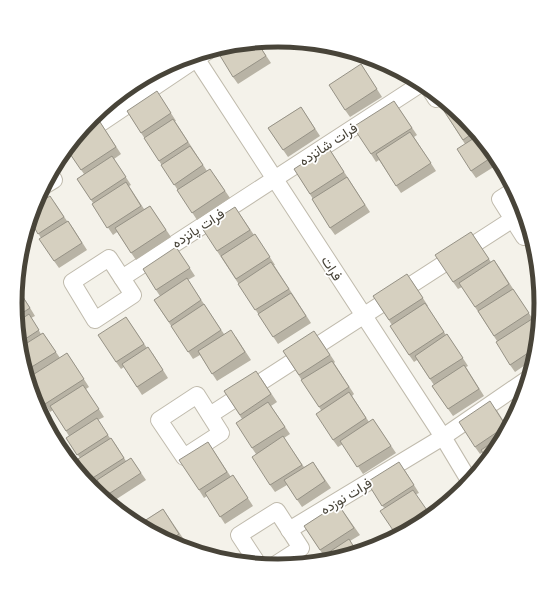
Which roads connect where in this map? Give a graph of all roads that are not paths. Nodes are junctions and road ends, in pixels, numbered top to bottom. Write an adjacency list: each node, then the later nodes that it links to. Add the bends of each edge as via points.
1 (202, 59): 5 (street, فرات)
2 (186, 64): 4 (street)
3 (416, 88): 5 (street, فرات شانزده)
4 (89, 130)
5 (275, 179): 9 (street, فرات پانزده); 10 (street, فرات)
6 (509, 193): 7 (street, via 500,199)
7 (513, 219): 8 (street); 10 (street)
8 (525, 236)
9 (122, 278)
10 (363, 316): 12 (street); 13 (street, فرات)
11 (520, 384): 13 (street, فرات نوزده)
12 (210, 415)
13 (443, 437): 14 (street, فرات); 15 (street, فرات نوزده)
14 (466, 476)
15 (289, 530): 16 (street, via 277,511 239,535); 17 (street, via 301,548)
16 (254, 558)
17 (284, 559)

